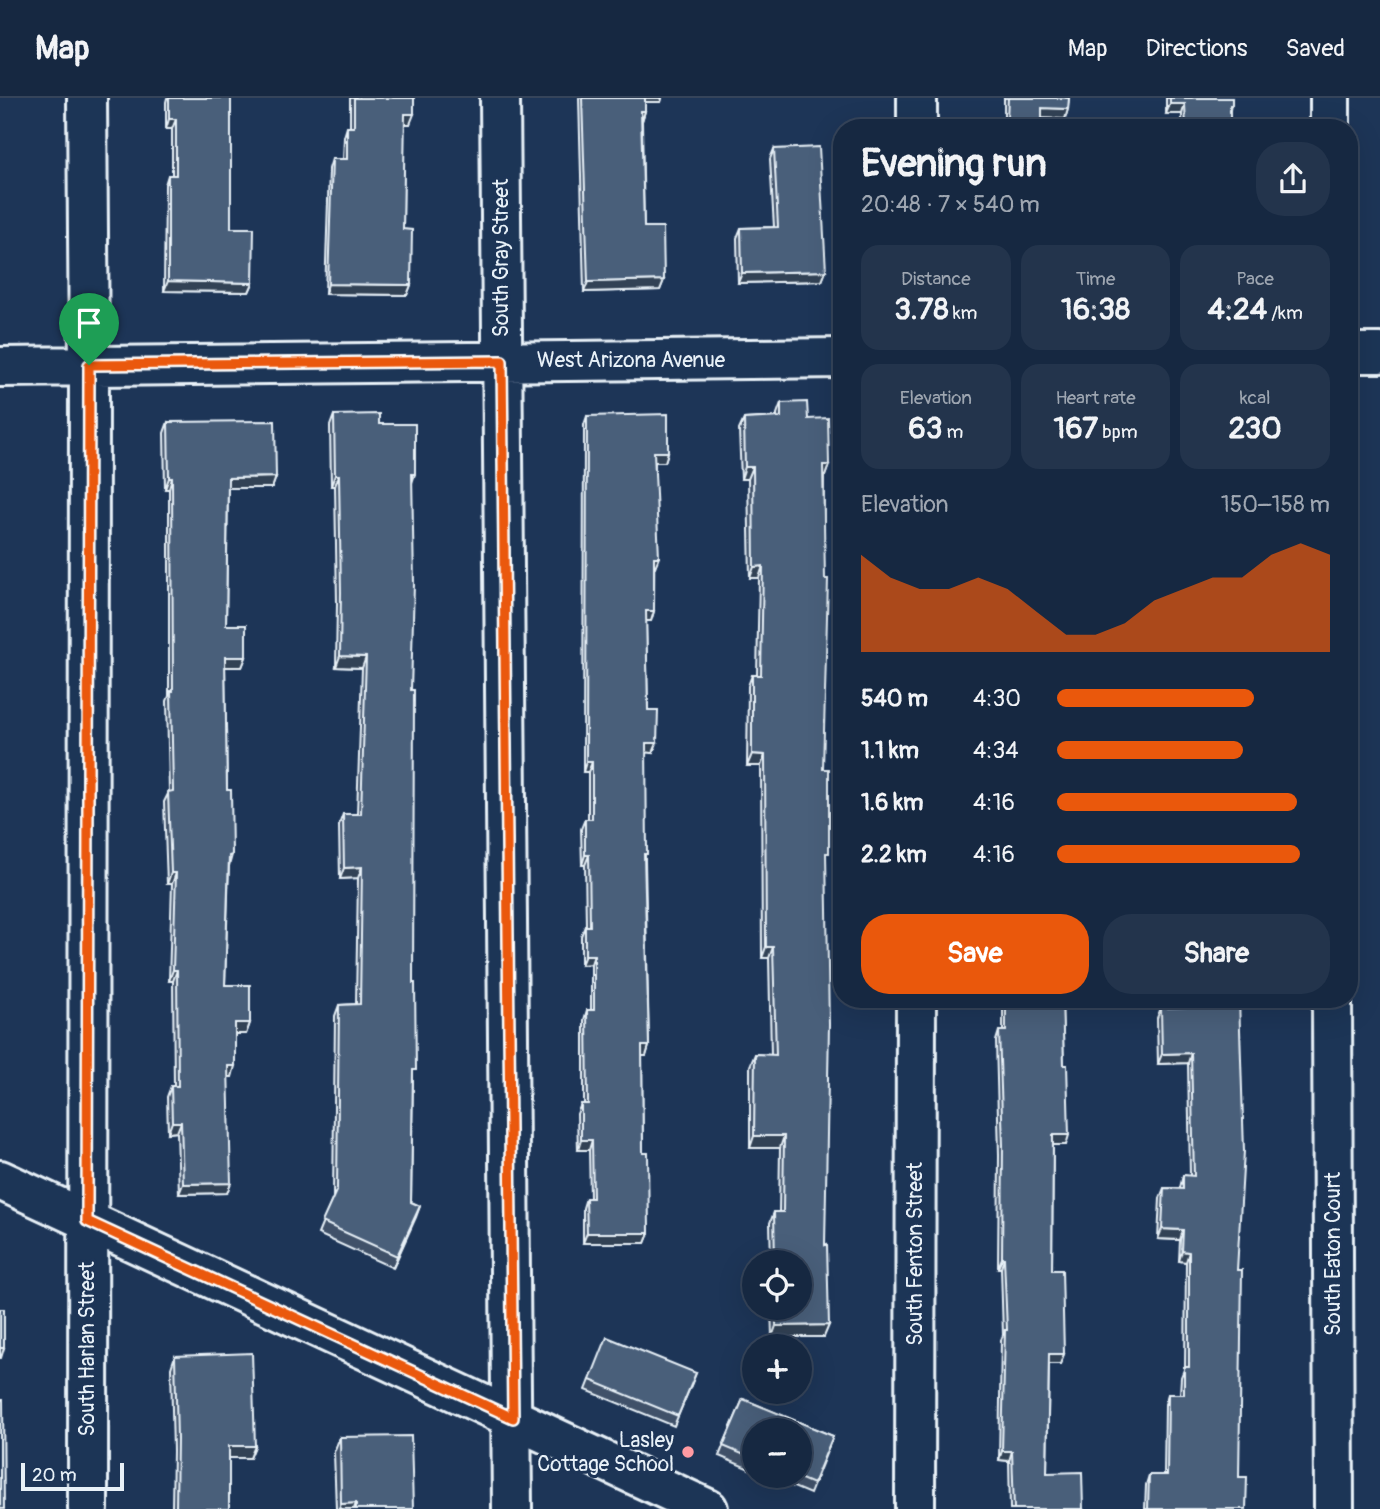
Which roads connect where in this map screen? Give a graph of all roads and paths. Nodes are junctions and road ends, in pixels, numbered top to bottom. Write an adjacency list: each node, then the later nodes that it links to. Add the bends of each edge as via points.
1 (87, 98): 11 (street, South Harlan Street)
2 (500, 98): 10 (street, South Gray Street)
3 (917, 98): 5 (street)
4 (1330, 98): 6 (street)
5 (917, 119)
6 (1330, 119)
7 (1358, 353): 8 (street)
8 (1380, 353)
9 (833, 358): 10 (street, West Arizona Avenue)
10 (502, 361): 11 (street, West Arizona Avenue); 17 (street, South Gray Street)
11 (89, 365): 12 (street, West Arizona Avenue); 16 (street, South Harlan Street)
12 (0, 367)
13 (916, 1008): 21 (street, South Fenton Street)
14 (1332, 1008): 22 (street, South Eaton Court)
15 (0, 1181): 16 (street)
16 (87, 1221): 17 (street); 18 (street, South Harlan Street)
17 (513, 1418): 19 (street, South Gray Street); 20 (street)
18 (88, 1509)
19 (512, 1509)
20 (708, 1509)
21 (915, 1509)
22 (1334, 1509)

